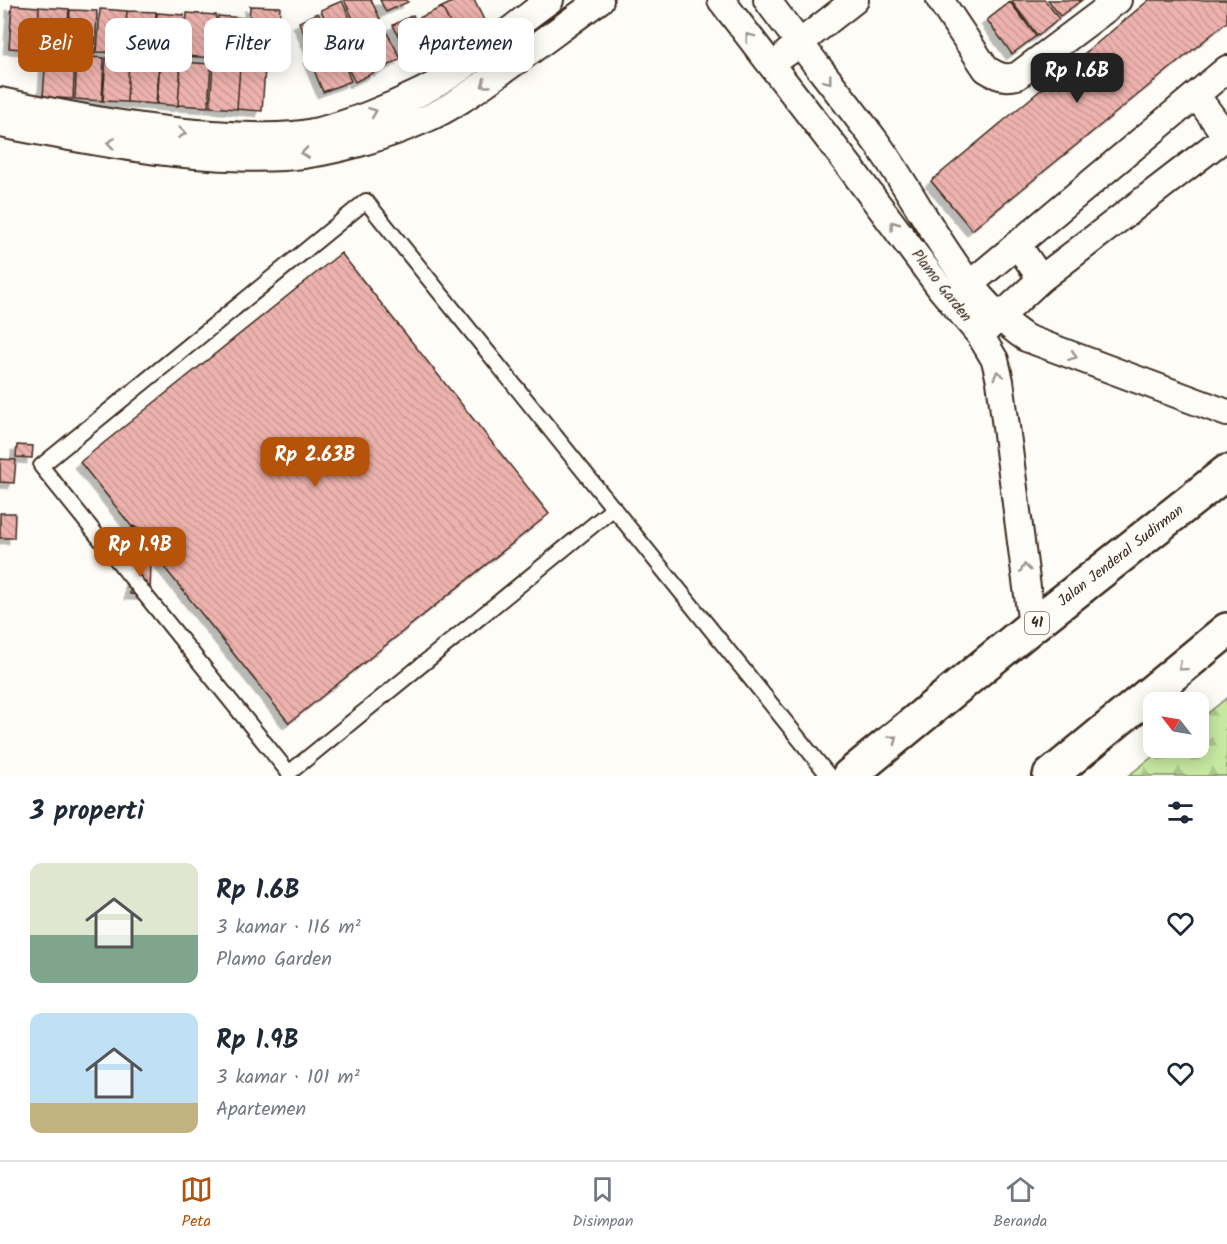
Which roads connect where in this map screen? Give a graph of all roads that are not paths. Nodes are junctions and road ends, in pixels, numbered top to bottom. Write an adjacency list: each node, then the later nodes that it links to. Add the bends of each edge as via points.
1 (600, 0): 13 (street, one-way to 13, via 467,97 375,138 321,151 285,157 186,154)
2 (721, 0): 9 (street, Plamo Garden, one-way to 2)
3 (767, 0): 8 (street, Plamo Garden)
4 (855, 0): 8 (street)
5 (940, 0): 6 (street, via 986,69 1006,78 1017,76)
6 (1118, 0)
7 (537, 3): 12 (street, one-way to 7, via 188,134 284,136 316,131 422,92 452,74)
8 (799, 44): 9 (street); 17 (street, Plamo Garden, one-way to 17, via 877,143)
9 (771, 65): 18 (street, Plamo Garden, one-way to 9)
10 (1227, 69): 11 (street)
11 (1196, 95): 14 (street); 15 (street)
12 (0, 101)
13 (0, 124)
14 (1227, 136): 16 (street)
15 (1017, 244): 16 (street); 17 (street)
16 (1041, 279): 19 (street)
17 (971, 284): 18 (street); 19 (street, Plamo Garden)
18 (951, 300): 20 (street, Plamo Garden)
19 (998, 317): 20 (street); 21 (street, Plamo Garden, one-way to 21, via 1026,338)
20 (980, 335): 24 (street, Plamo Garden, one-way to 20, via 1000,381 995,360)
21 (1227, 413)
22 (1227, 472): 24 (highway, Jalan Jenderal Sudirman / 41)
23 (614, 508): 23 (lane, via 366,201 41,466 289,773); 27 (lane)
24 (1032, 626): 28 (highway, Jalan Jenderal Sudirman / 41, one-way to 24)
25 (1227, 630): 26 (highway, one-way to 26)
26 (1104, 733): 29 (highway); 30 (highway)
27 (830, 776)
28 (849, 776)
29 (1050, 776)
30 (1056, 776)

